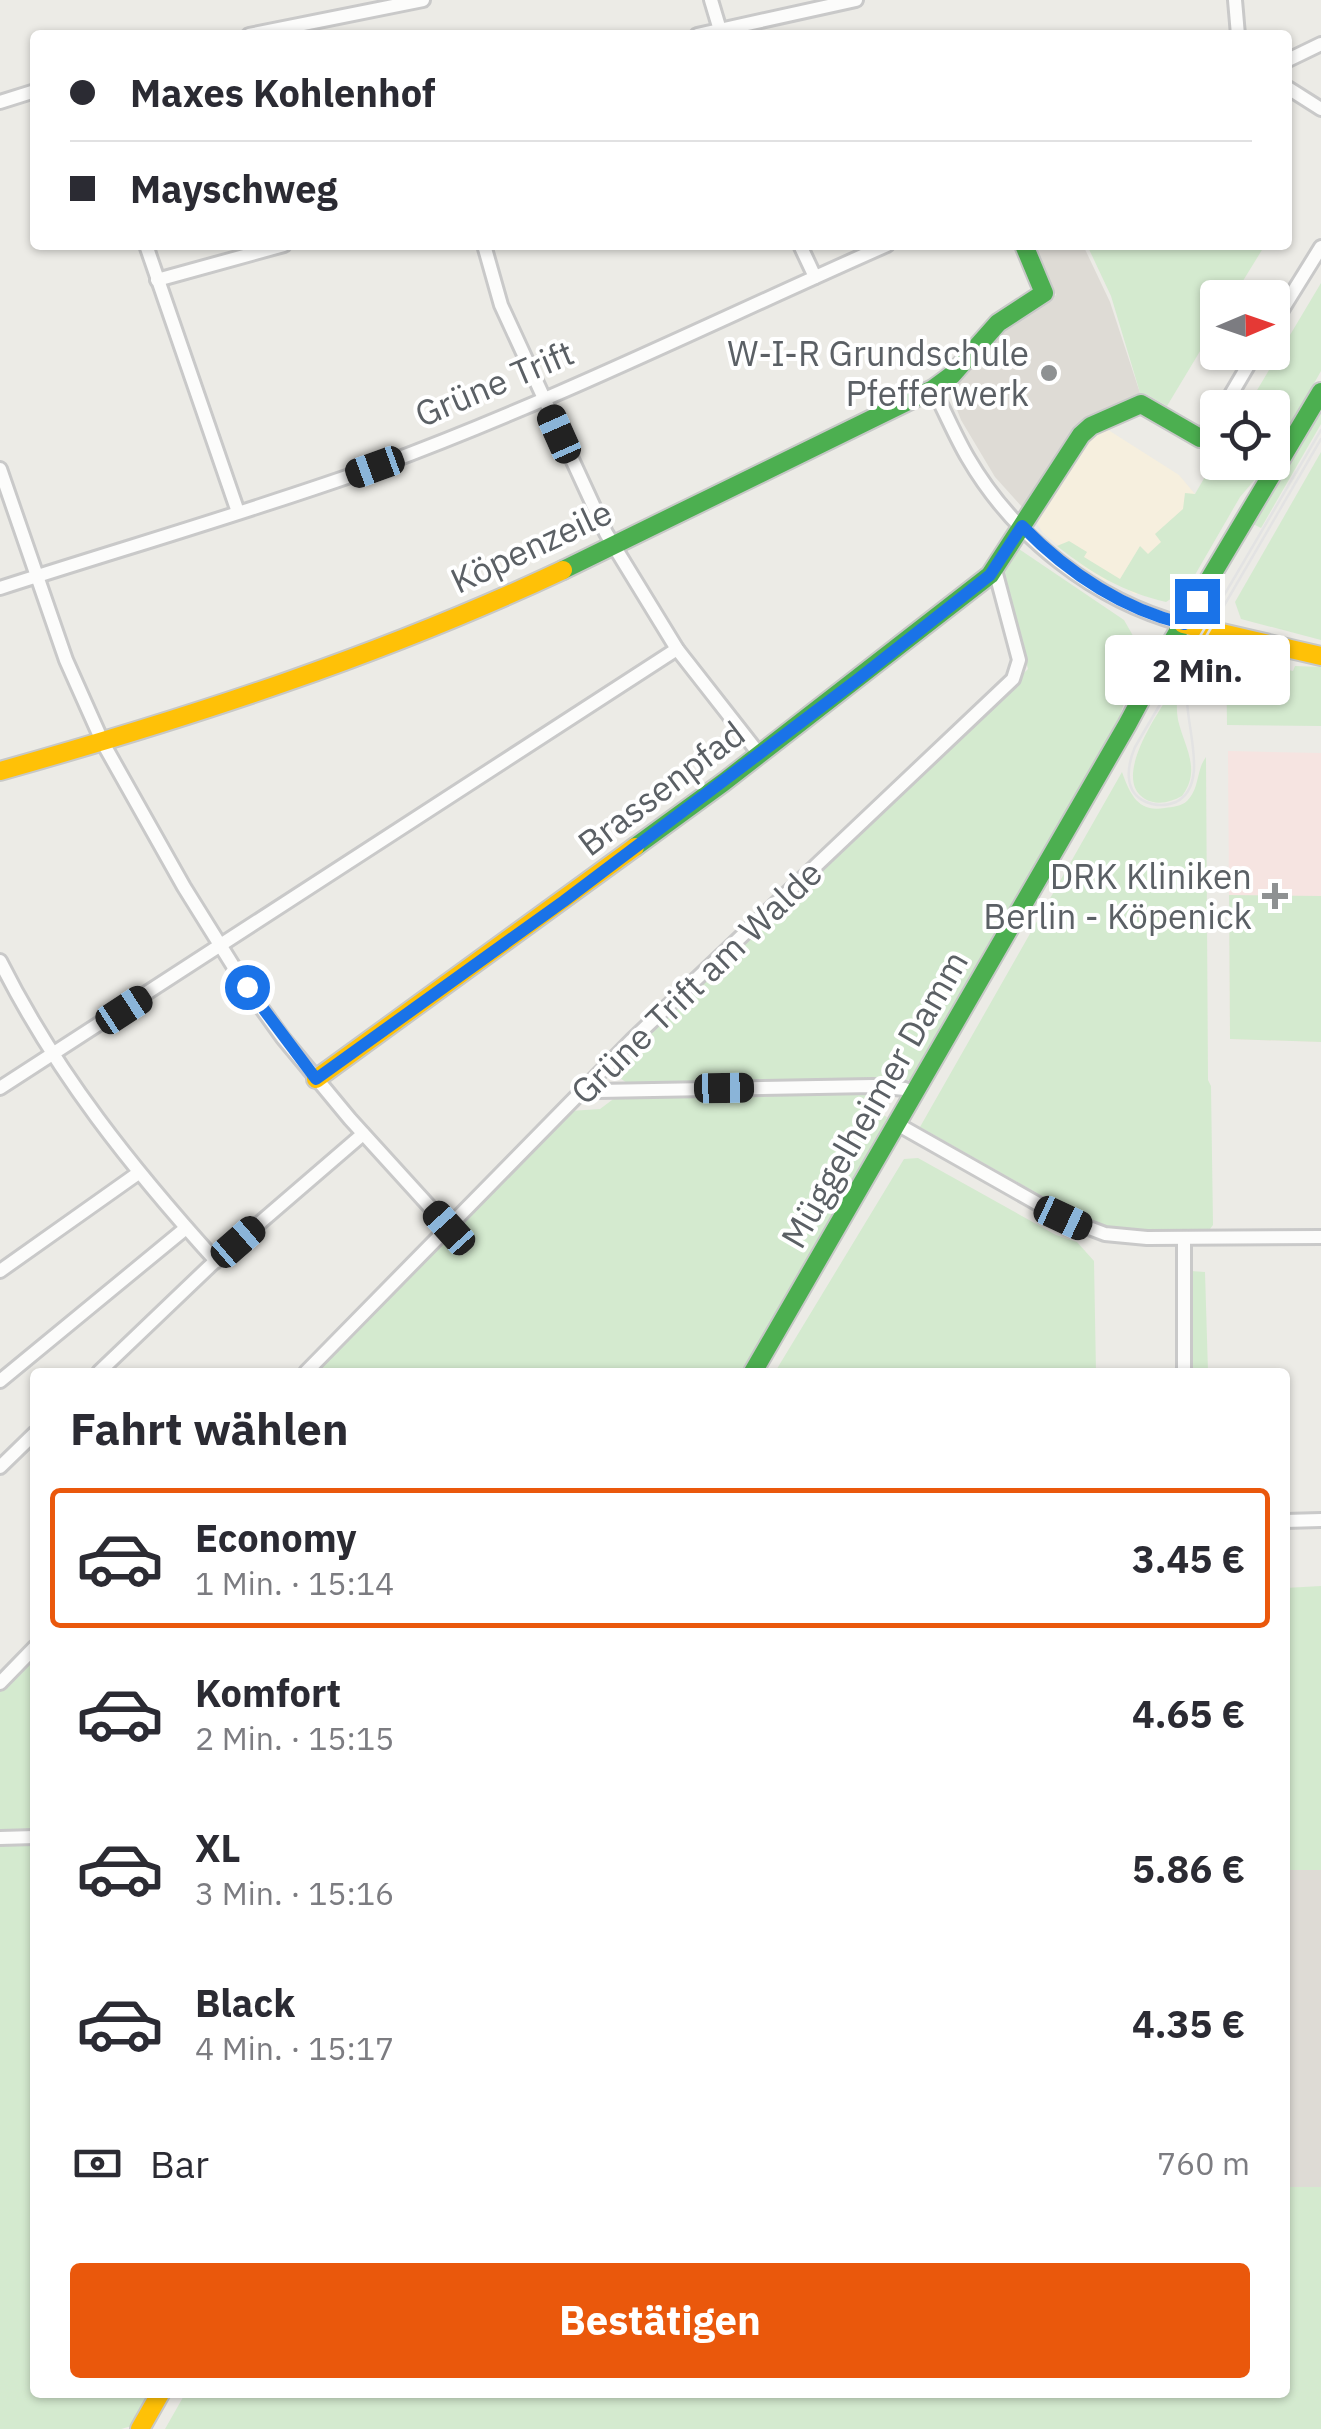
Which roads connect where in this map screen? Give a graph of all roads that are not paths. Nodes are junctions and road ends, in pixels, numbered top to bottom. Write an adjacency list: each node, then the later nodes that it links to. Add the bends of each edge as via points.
1 (423, 0): 5 (street)
2 (711, 0): 6 (street)
3 (856, 0): 6 (street)
4 (1235, 0): 7 (street)
5 (274, 30)
6 (720, 30)
7 (1238, 30)
8 (1321, 44): 9 (street)
9 (1292, 58)
10 (1292, 91): 13 (street)
11 (30, 93): 12 (street)
12 (0, 102)
13 (1321, 109)
14 (1321, 247): 23 (street)
15 (148, 250): 22 (street)
16 (266, 250): 22 (street)
17 (485, 250): 26 (street)
18 (802, 250): 21 (street)
19 (877, 250): 21 (street, Grüne Trift)
20 (1026, 250): 24 (street, Köpenzeile, via 1044,293 998,323)
21 (815, 277): 26 (street, Grüne Trift)
22 (157, 280): 29 (street)
23 (1290, 297)
24 (933, 388): 30 (street, via 968,458); 31 (street, Köpenzeile)
25 (1321, 392): 35 (street, Müggelheimer Damm)
26 (542, 399): 29 (street, Grüne Trift, via 385,463); 31 (street)
27 (1200, 438): 30 (street, via 1144,404 1091,426)
28 (0, 469): 33 (street)
29 (238, 512): 33 (street, Grüne Trift)
30 (1022, 526): 32 (street, Brassenpfad); 35 (street, via 1096,588)
31 (614, 545): 36 (street); 38 (street, Köpenzeile, via 330,668)
32 (995, 570): 39 (street, Brassenpfad); 45 (street, Grüne Trift am Walde, via 1019,660 1013,679)
33 (36, 577): 34 (street, Grüne Trift); 38 (street)
34 (0, 588)
35 (1184, 624): 37 (street); 47 (street, Müggelheimer Damm)
36 (677, 649): 39 (street); 41 (street)
37 (1321, 656)
38 (103, 743): 40 (street, Köpenzeile); 41 (street)
39 (760, 755): 44 (street, Brassenpfad)
40 (0, 771)
41 (221, 947): 43 (street); 44 (street)
42 (0, 960): 43 (street)
43 (52, 1056): 46 (street); 50 (street)
44 (316, 1079): 49 (street)
45 (591, 1084): 47 (street, via 598,1091 873,1086); 52 (street, Grüne Trift am Walde)
46 (0, 1088)
47 (915, 1094): 48 (street, Müggelheimer Damm)
48 (898, 1124): 54 (street, via 1085,1228 1131,1238); 59 (street, Müggelheimer Damm)
49 (363, 1134): 52 (street); 55 (street)
50 (138, 1174): 51 (street); 56 (street)
51 (186, 1228): 55 (street); 61 (street)
52 (449, 1228): 58 (street, Grüne Trift am Walde)
53 (1321, 1237): 54 (street)
54 (1184, 1238): 60 (street)
55 (216, 1261): 57 (street)
56 (0, 1270)
57 (103, 1368)
58 (310, 1368)
59 (755, 1368)
60 (1184, 1368)
61 (0, 1382)
62 (30, 1438): 63 (street)
63 (0, 1466)
64 (1321, 1520): 65 (street)
65 (1290, 1521)
66 (30, 1652): 67 (street)
67 (0, 1683)
68 (30, 1837): 69 (street)
69 (0, 1838)
70 (158, 2398): 71 (street)
71 (140, 2429)

